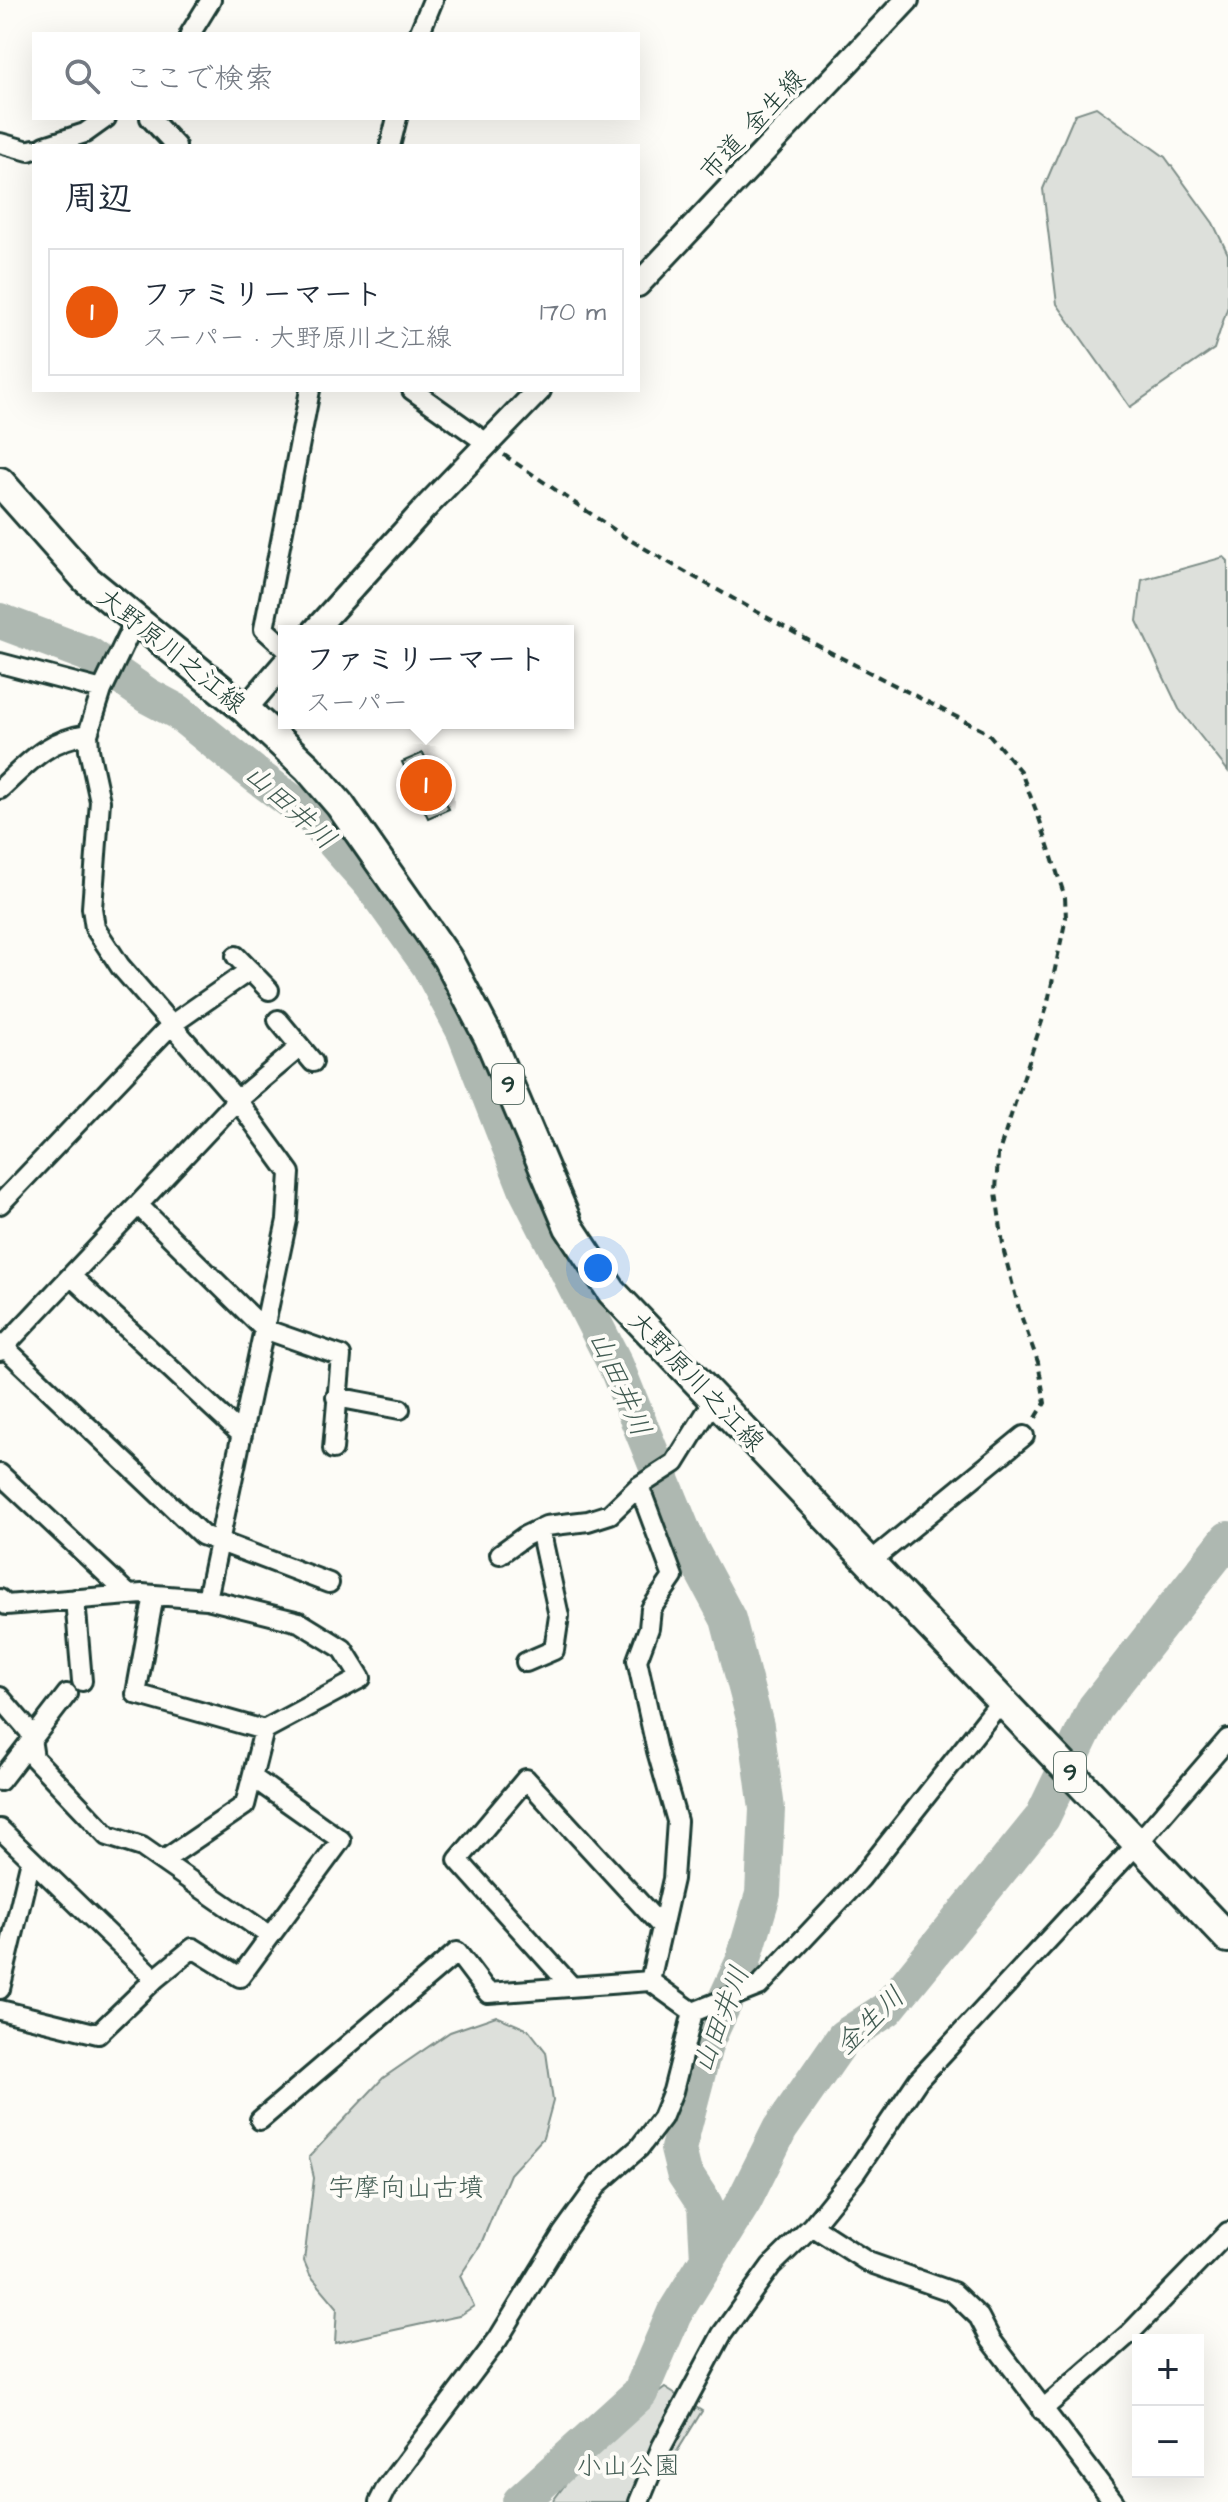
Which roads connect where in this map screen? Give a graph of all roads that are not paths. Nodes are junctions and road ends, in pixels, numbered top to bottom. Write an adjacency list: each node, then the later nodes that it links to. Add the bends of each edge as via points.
1 (211, 0): 4 (street)
2 (433, 0): 5 (street)
3 (907, 0): 14 (street, 市道 金生線)
4 (191, 32)
5 (420, 32)
6 (103, 120): 10 (street, via 85,133)
7 (152, 120): 11 (street)
8 (396, 120): 12 (street)
9 (0, 143): 13 (street)
10 (51, 144)
11 (174, 144)
12 (390, 144)
13 (32, 150)
14 (640, 283)
15 (310, 392): 22 (street, via 264,629)
16 (415, 392): 18 (street)
17 (537, 392): 18 (street)
18 (488, 444): 21 (street)
19 (0, 482): 20 (main road, 大野原川之江線 / 9, via 70,562)
20 (135, 621): 25 (street); 26 (main road, 大野原川之江線 / 9)
21 (319, 625)
22 (278, 642)
23 (0, 663): 25 (street)
24 (278, 671): 26 (street)
25 (102, 690): 27 (street)
26 (245, 709): 43 (main road, 大野原川之江線 / 9, via 340,805 447,958 489,1038 554,1196 590,1261 612,1292)
27 (88, 734): 28 (street, via 39,751); 33 (street, via 100,801 95,928)
28 (0, 789)
29 (236, 956): 30 (street)
30 (250, 970): 31 (street); 33 (street)
31 (269, 990)
32 (278, 1020): 34 (street)
33 (171, 1025): 36 (street); 37 (street)
34 (300, 1047): 35 (street); 36 (street)
35 (313, 1062)
36 (237, 1100): 38 (street); 40 (street, via 290,1173 287,1220)
37 (0, 1204)
38 (138, 1205): 39 (street); 40 (street)
39 (71, 1276): 41 (street); 45 (street)
40 (264, 1329): 42 (street, via 341,1356); 45 (street)
41 (1, 1347): 51 (street, via 202,1535)
42 (336, 1397): 44 (street); 47 (street)
43 (714, 1400): 49 (street, via 675,1463); 53 (main road, 大野原川之江線 / 9)
44 (400, 1409)
45 (242, 1435): 51 (street)
46 (1024, 1436): 53 (street)
47 (333, 1449)
48 (0, 1474): 55 (street)
49 (639, 1486): 50 (street, via 610,1514); 74 (street, via 673,1577 651,1609 637,1660 677,1821 673,1879)
50 (540, 1529): 52 (street); 60 (street, via 559,1616 554,1650)
51 (219, 1542): 54 (street); 59 (street)
52 (500, 1554)
53 (870, 1562): 64 (main road, 大野原川之江線 / 9)
54 (329, 1583)
55 (129, 1595): 56 (street); 58 (street)
56 (154, 1595): 59 (street); 65 (street, via 136,1694)
57 (0, 1599): 58 (street, via 6,1605)
58 (75, 1599): 61 (street)
59 (207, 1599): 65 (street, via 299,1622 343,1649 361,1678)
60 (526, 1662)
61 (82, 1681)
62 (67, 1694): 67 (street)
63 (0, 1697): 67 (street)
64 (1002, 1700): 71 (main road, 大野原川之江線 / 9); 82 (street, via 861,1878 759,1986)
65 (264, 1730): 68 (street)
66 (1228, 1739): 71 (street)
67 (31, 1740): 69 (street); 75 (street, via 34,1758 108,1836 142,1847)
68 (252, 1777): 72 (street, via 245,1805); 75 (street, via 341,1840)
69 (0, 1781)
70 (0, 1829): 73 (street)
71 (1138, 1843): 76 (main road, 大野原川之江線 / 9); 84 (street, via 918,2080)
72 (170, 1856)
73 (31, 1860): 77 (street); 80 (street)
74 (662, 1927): 78 (street); 79 (street, via 526,1779 458,1860)
75 (270, 1936): 77 (street, via 240,1977 193,1948)
76 (1228, 1938)
77 (155, 1979): 81 (street, via 98,2034)
78 (650, 1981): 79 (street); 82 (street)
79 (572, 1987): 83 (street, via 488,1993 457,1952)
80 (0, 1989)
81 (0, 2010)
82 (693, 2012): 87 (street, via 662,2118 639,2148 599,2183 498,2339)
83 (260, 2120)
84 (812, 2226): 86 (street, via 868,2262 953,2292 979,2317); 88 (street, via 771,2266 722,2334 662,2446)
85 (1228, 2232): 86 (street, via 1130,2333)
86 (1042, 2410): 89 (street)
87 (379, 2502)
88 (639, 2502)
89 (1114, 2502)

